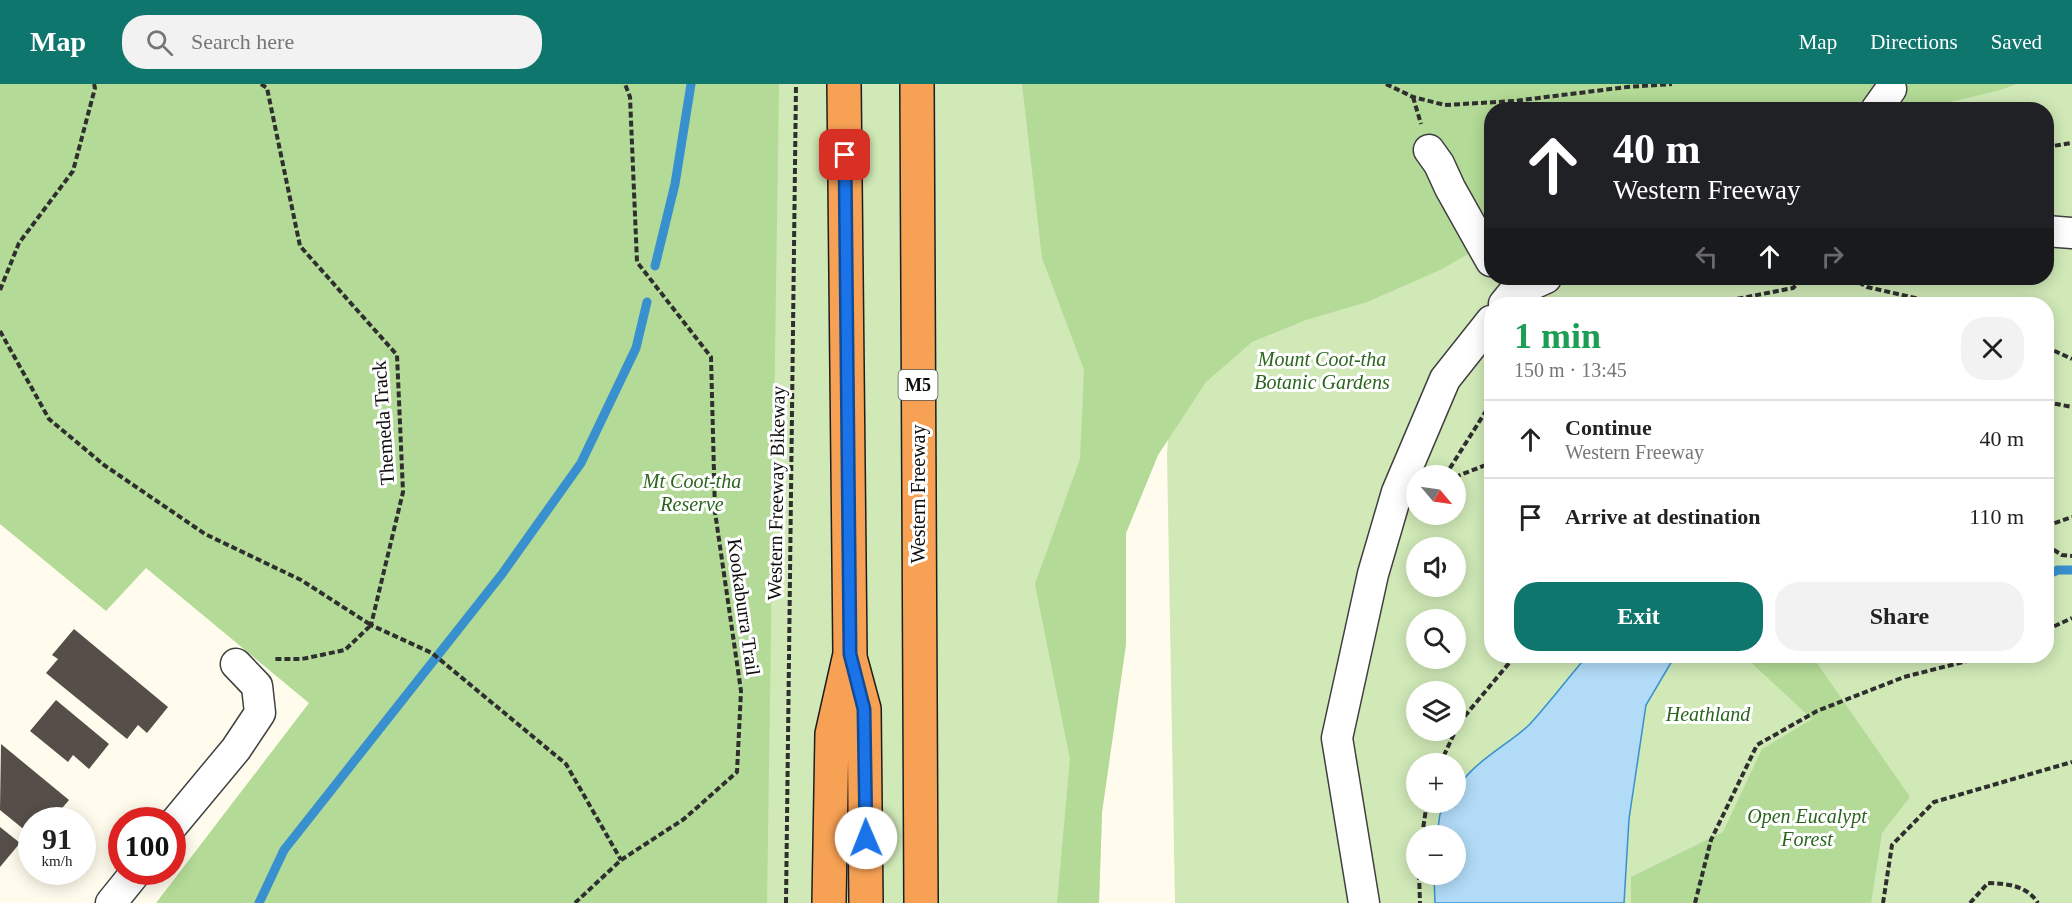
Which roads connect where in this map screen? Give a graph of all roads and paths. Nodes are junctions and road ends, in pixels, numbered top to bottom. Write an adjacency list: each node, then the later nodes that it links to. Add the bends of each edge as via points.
1 (94, 84): 20 (path, via 73,171 19,243)
2 (261, 84): 39 (path, Themeda Track, via 267,88 300,246 397,355 403,492)
3 (625, 84): 48 (path, Kookaburra Trail, via 630,96 637,262 711,357 715,512 741,691 737,772 684,819)
4 (796, 84): 53 (path, Western Freeway Bikeway)
5 (844, 84): 41 (highway)
6 (917, 84): 56 (highway, Western Freeway / M5)
7 (1386, 84): 10 (path, via 1413,97 1445,105)
8 (1672, 84): 9 (path)
9 (1497, 102)
10 (1484, 103)
11 (2072, 143): 12 (path)
12 (2054, 146)
13 (1429, 150): 16 (street)
14 (2054, 232): 15 (street)
15 (2072, 233)
16 (1484, 249)
17 (1526, 285): 21 (street)
18 (1796, 285): 22 (path)
19 (1864, 285): 23 (path)
20 (0, 290)
21 (1507, 292)
22 (1747, 297)
23 (1911, 297)
24 (1484, 330): 57 (street, via 1445,379 1397,492 1373,574 1336,738)
25 (0, 331): 39 (path, via 49,419 104,465 205,534 300,580)
26 (2054, 351): 27 (path)
27 (2072, 359)
28 (2054, 403): 29 (path)
29 (2072, 406)
30 (1484, 414): 31 (path)
31 (1452, 465)
32 (1484, 466): 33 (path)
33 (1466, 473)
34 (2072, 517): 35 (path)
35 (2054, 523)
36 (2054, 550): 37 (path)
37 (2072, 556)
38 (2072, 618): 40 (path)
39 (371, 625): 44 (path, via 345,650 302,659); 48 (path, via 432,652 566,764)
40 (2054, 626)
41 (850, 654): 54 (highway, via 832,734); 55 (highway, via 864,709)
42 (1509, 663): 45 (path, via 1459,723)
43 (1962, 663): 59 (path, via 1905,678 1817,711 1757,745 1711,840)
44 (236, 664): 47 (street, via 257,686 260,713 237,749)
45 (1445, 753)
46 (2072, 762): 60 (path, via 1934,802 1892,845)
47 (186, 809)
48 (621, 860): 52 (path, Kookaburra Trail)
49 (126, 885): 51 (street)
50 (1419, 885): 58 (path)
51 (111, 903)
52 (575, 903)
53 (786, 903)
54 (829, 903)
55 (866, 903)
56 (921, 903)
57 (1364, 903)
58 (1420, 903)
59 (1695, 903)
60 (1884, 903)
61 (1970, 903): 62 (path, via 1988,883 2013,884)
62 (2038, 903)

